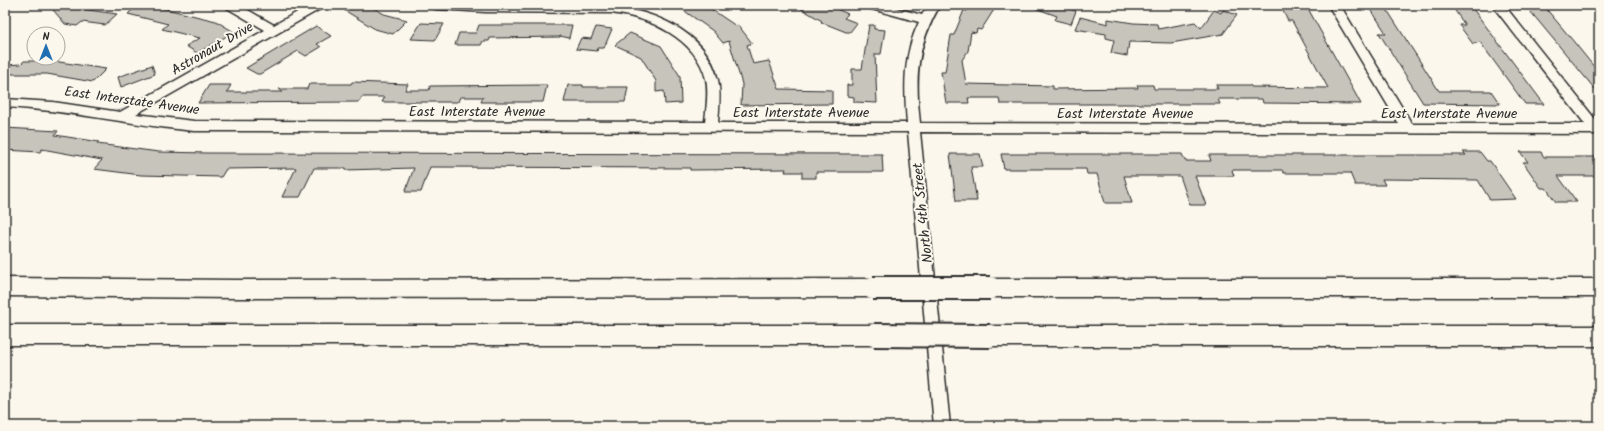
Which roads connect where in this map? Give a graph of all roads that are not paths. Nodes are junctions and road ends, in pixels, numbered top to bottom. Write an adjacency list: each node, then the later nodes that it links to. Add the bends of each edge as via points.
1 (232, 5): 9 (street)
2 (318, 5): 9 (street, Astronaut Drive)
3 (436, 5): 12 (street, via 466,8 604,9 628,12 654,20 683,37 705,61 713,91)
4 (872, 5): 8 (street)
5 (934, 5): 8 (street, North 4th Street)
6 (1334, 5): 14 (street)
7 (1498, 5): 15 (street)
8 (926, 20): 13 (street, North 4th Street, via 917,40 912,67 910,90)
9 (274, 30): 11 (street, Astronaut Drive)
10 (5, 103): 11 (street, East Interstate Avenue, via 50,105)
11 (121, 117): 12 (street, East Interstate Avenue, via 194,126)
12 (711, 128): 13 (street, East Interstate Avenue)
13 (913, 128): 14 (street, East Interstate Avenue); 20 (street, North 4th Street)
14 (1409, 129): 15 (street, East Interstate Avenue)
15 (1597, 129)
16 (5, 287): 17 (highway, bridge)
17 (1599, 288)
18 (5, 335): 19 (highway, bridge)
19 (1599, 336)
20 (942, 426)

